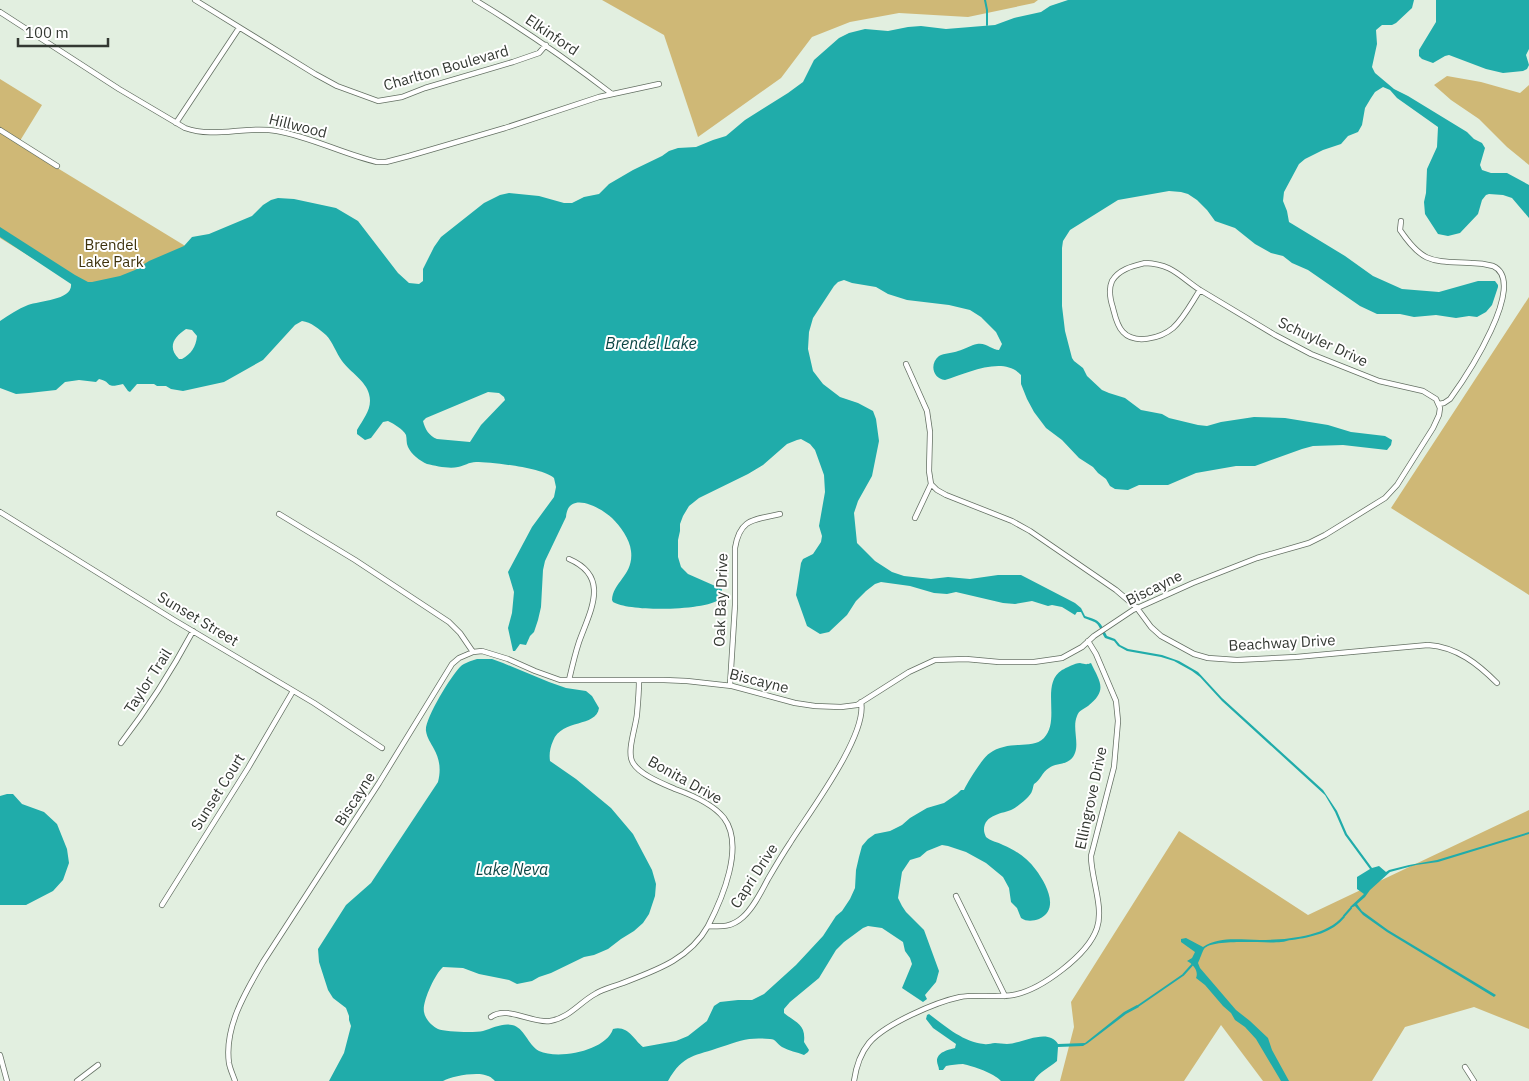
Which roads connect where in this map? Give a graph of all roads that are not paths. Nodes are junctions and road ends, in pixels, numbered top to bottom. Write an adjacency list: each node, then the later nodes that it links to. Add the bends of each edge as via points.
1 (195, 0): 4 (street, Charlton Boulevard)
2 (475, 0): 5 (street, Elkinford)
3 (0, 12): 8 (street, Hillwood)
4 (240, 28): 5 (street, Charlton Boulevard, via 337,86 378,101 402,98 434,85 520,60 538,53); 8 (street)
5 (546, 45): 7 (street, Elkinford)
6 (660, 84): 7 (street, Hillwood)
7 (612, 94): 8 (street, Hillwood, via 386,162 365,159 278,131 257,128 206,133)
8 (176, 123)
9 (0, 130): 10 (street)
10 (56, 166)
11 (1401, 221): 12 (street, via 1400,230 1412,247 1428,259 1493,266)
12 (1505, 272)
13 (1200, 290): 13 (street, Schuyler Drive, via 1171,269 1145,263 1120,272 1111,283 1110,293 1117,323 1124,333 1148,339 1173,328); 16 (street, Schuyler Drive, via 1311,354 1379,381 1423,391)
14 (1497, 331): 16 (street, via 1450,399)
15 (906, 364): 17 (street, via 927,411)
16 (1439, 404): 23 (street, Biscayne, via 1439,415 1433,428 1397,484 1374,506 1309,543 1258,558)
17 (931, 484): 21 (street); 23 (street, Beachway Drive, via 946,495 1030,531)
18 (0, 512): 24 (street, Sunset Street)
19 (280, 514): 26 (street, via 449,622)
20 (780, 514): 30 (street, Oak Bay Drive, via 745,524 736,540)
21 (915, 518)
22 (570, 559): 27 (street, via 585,568 593,579 595,591)
23 (1137, 608): 25 (street, Biscayne); 29 (street, Beachway Drive, via 1161,636 1208,658 1286,658 1428,644 1443,646 1462,655)
24 (193, 631): 31 (street, Sunset Street); 33 (street, Taylor Trail, via 142,715)
25 (1088, 641): 32 (street, Biscayne, via 1062,658 1034,662 935,660); 38 (street, Ellingrove Drive, via 1116,701 1118,721 1114,767 1091,856 1099,913 1097,927 1074,959 1055,975 1040,986)
26 (473, 652): 27 (street, Biscayne, via 494,654 560,680); 45 (street, Biscayne, via 452,664 380,784 249,987 236,1015 228,1044 229,1063)
27 (569, 680): 28 (street, Biscayne)
28 (639, 680): 30 (street, Biscayne, via 680,680); 37 (street, Bonita Drive, via 631,755 633,763 661,783 712,807 724,818 732,833 731,864)
29 (1497, 683)
30 (730, 686): 32 (street, Biscayne, via 815,706 840,707)
31 (294, 691): 34 (street, Sunset Street); 36 (street, Sunset Court)
32 (861, 702): 37 (street, Capri Drive, via 860,723 832,777 754,904 728,927)
33 (121, 743)
34 (382, 748)
35 (956, 896): 38 (street)
36 (162, 905)
37 (708, 926): 39 (street, via 696,943 672,962 596,993 560,1018 542,1022 503,1013)
38 (1005, 996): 46 (street, Ellingrove Drive, via 963,996 920,1010 867,1045 857,1064)
39 (491, 1017)
40 (0, 1055): 43 (street)
41 (98, 1065): 44 (street)
42 (1465, 1067): 47 (street)
43 (7, 1081)
44 (77, 1081)
45 (235, 1081)
46 (854, 1081)
47 (1474, 1081)

